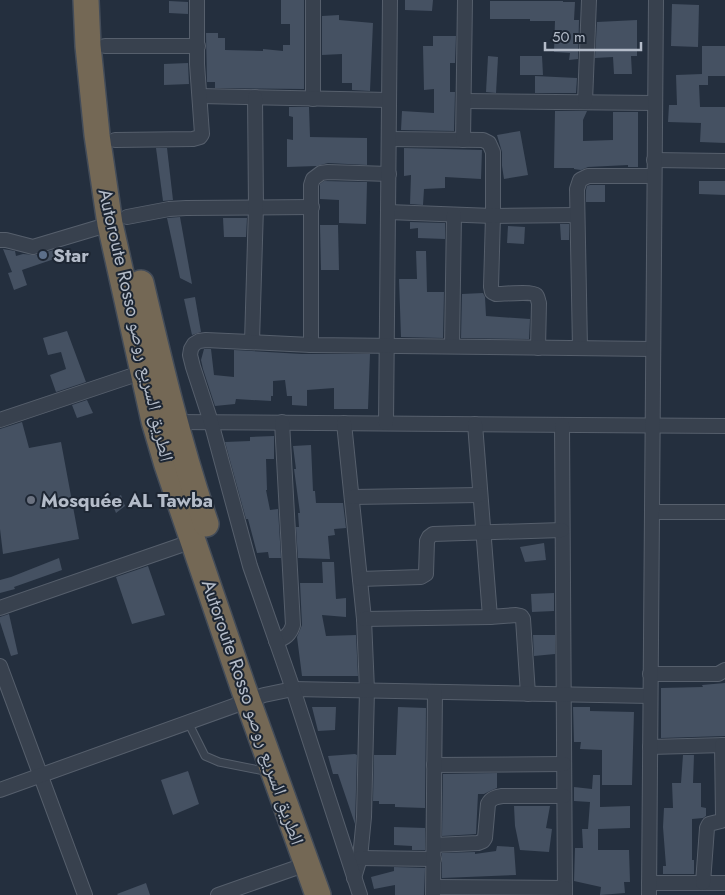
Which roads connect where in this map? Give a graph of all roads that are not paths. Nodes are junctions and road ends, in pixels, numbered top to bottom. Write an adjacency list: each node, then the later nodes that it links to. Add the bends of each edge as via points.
1 (86, 0): 31 (highway, Autoroute Rosso الطريق السريع روصو, via 97,135)
2 (102, 0): 9 (highway, Autoroute Rosso الطريق السريع روصو)
3 (198, 0): 10 (street)
4 (313, 0): 13 (street)
5 (390, 0): 14 (street)
6 (465, 0): 15 (street)
7 (589, 0): 16 (street)
8 (656, 0): 17 (street)
9 (105, 46): 10 (street); 19 (highway, Autoroute Rosso الطريق السريع روصو)
10 (198, 46): 11 (street)
11 (200, 96): 12 (street); 19 (street, via 200,137)
12 (255, 97): 13 (street); 25 (street)
13 (313, 99): 14 (street)
14 (389, 100): 18 (street)
15 (464, 101): 16 (street); 20 (street)
16 (585, 102): 17 (street)
17 (655, 103): 21 (street)
18 (389, 139): 20 (street); 23 (street)
19 (115, 140): 31 (highway, Autoroute Rosso الطريق السريع روصو)
20 (463, 140): 30 (street, via 483,140 491,146)
21 (654, 160): 22 (street); 24 (street)
22 (725, 161)
23 (388, 174): 26 (street, via 321,173 311,184); 27 (street)
24 (654, 176): 29 (street, via 588,176 580,180); 39 (street)
25 (256, 207): 26 (street); 31 (street, via 178,209); 33 (street)
26 (312, 207): 34 (street)
27 (388, 212): 28 (street); 35 (street)
28 (454, 215): 30 (street); 36 (street)
29 (577, 215): 30 (street); 38 (street)
30 (493, 216): 37 (street, via 492,292 537,296)
31 (119, 221): 32 (street, via 33,247); 40 (highway, Autoroute Rosso الطريق السريع روصو); 42 (highway, Autoroute Rosso الطريق السريع روصو, via 136,264)
32 (0, 240)
33 (252, 342): 34 (street); 43 (street, via 206,340 199,341 191,349 193,367)
34 (311, 344): 35 (street)
35 (386, 346): 36 (street); 46 (street)
36 (452, 346): 37 (street)
37 (538, 348): 38 (street)
38 (580, 348): 39 (street)
39 (653, 349): 49 (street)
40 (143, 372): 41 (street); 42 (highway, Autoroute Rosso الطريق السريع روصو)
41 (0, 420)
42 (164, 422): 43 (street); 57 (highway, Autoroute Rosso الطريق السريع روصو, via 167,465); 72 (highway, Autoroute Rosso الطريق السريع روصو, via 197,500)
43 (211, 422): 44 (street); 62 (street, via 250,566)
44 (282, 422): 45 (street); 62 (street, via 293,625 289,634)
45 (344, 423): 46 (street); 52 (street)
46 (386, 423): 47 (street)
47 (475, 424): 48 (street); 51 (street)
48 (562, 425): 49 (street); 55 (street)
49 (652, 425): 50 (street); 53 (street)
50 (725, 426)
51 (480, 495): 52 (street); 56 (street)
52 (352, 497): 58 (street)
53 (652, 512): 54 (street); 65 (street)
54 (725, 512)
55 (562, 530): 56 (street); 70 (street)
56 (484, 531): 58 (street, via 429,536 426,574 421,577); 60 (street)
57 (193, 542): 59 (street); 72 (highway, Autoroute Rosso الطريق السريع روصو)
58 (360, 579): 61 (street)
59 (0, 608)
60 (490, 617): 61 (street); 69 (street, via 516,615 523,619)
61 (364, 619): 67 (street)
62 (276, 641): 66 (street)
63 (0, 666): 79 (street)
64 (725, 670): 65 (street, via 718,674)
65 (650, 674): 71 (street)
66 (293, 689): 67 (street); 72 (street); 85 (street)
67 (367, 690): 68 (street); 83 (street)
68 (435, 692): 69 (street); 77 (street)
69 (528, 694): 70 (street)
70 (564, 694): 71 (street); 76 (street)
71 (650, 696): 75 (street)
72 (256, 698): 73 (street); 78 (highway, Autoroute Rosso الطريق السريع روصو); 94 (highway, Autoroute Rosso الطريق السريع روصو)
73 (188, 722): 78 (lane, via 205,756); 79 (street)
74 (723, 745): 75 (street); 86 (street, via 723,817 706,828)
75 (650, 747): 88 (street)
76 (564, 764): 77 (street); 81 (street)
77 (434, 765): 82 (street)
78 (274, 773): 84 (highway, Autoroute Rosso الطريق السريع روصو)
79 (42, 775): 80 (street); 91 (street)
80 (0, 790)
81 (564, 796): 82 (street, via 502,796 490,800 483,841); 90 (street)
82 (434, 852): 83 (street); 89 (street)
83 (360, 858): 85 (street)
84 (307, 864): 92 (street); 93 (highway, Autoroute Rosso الطريق السريع روصو)
85 (354, 878): 95 (street)
86 (703, 883): 87 (street); 88 (street)
87 (725, 883)
88 (649, 889)
89 (433, 891): 90 (street)
90 (565, 892)
91 (86, 895)
92 (218, 895)
93 (318, 895)
94 (334, 895)
95 (360, 895)

